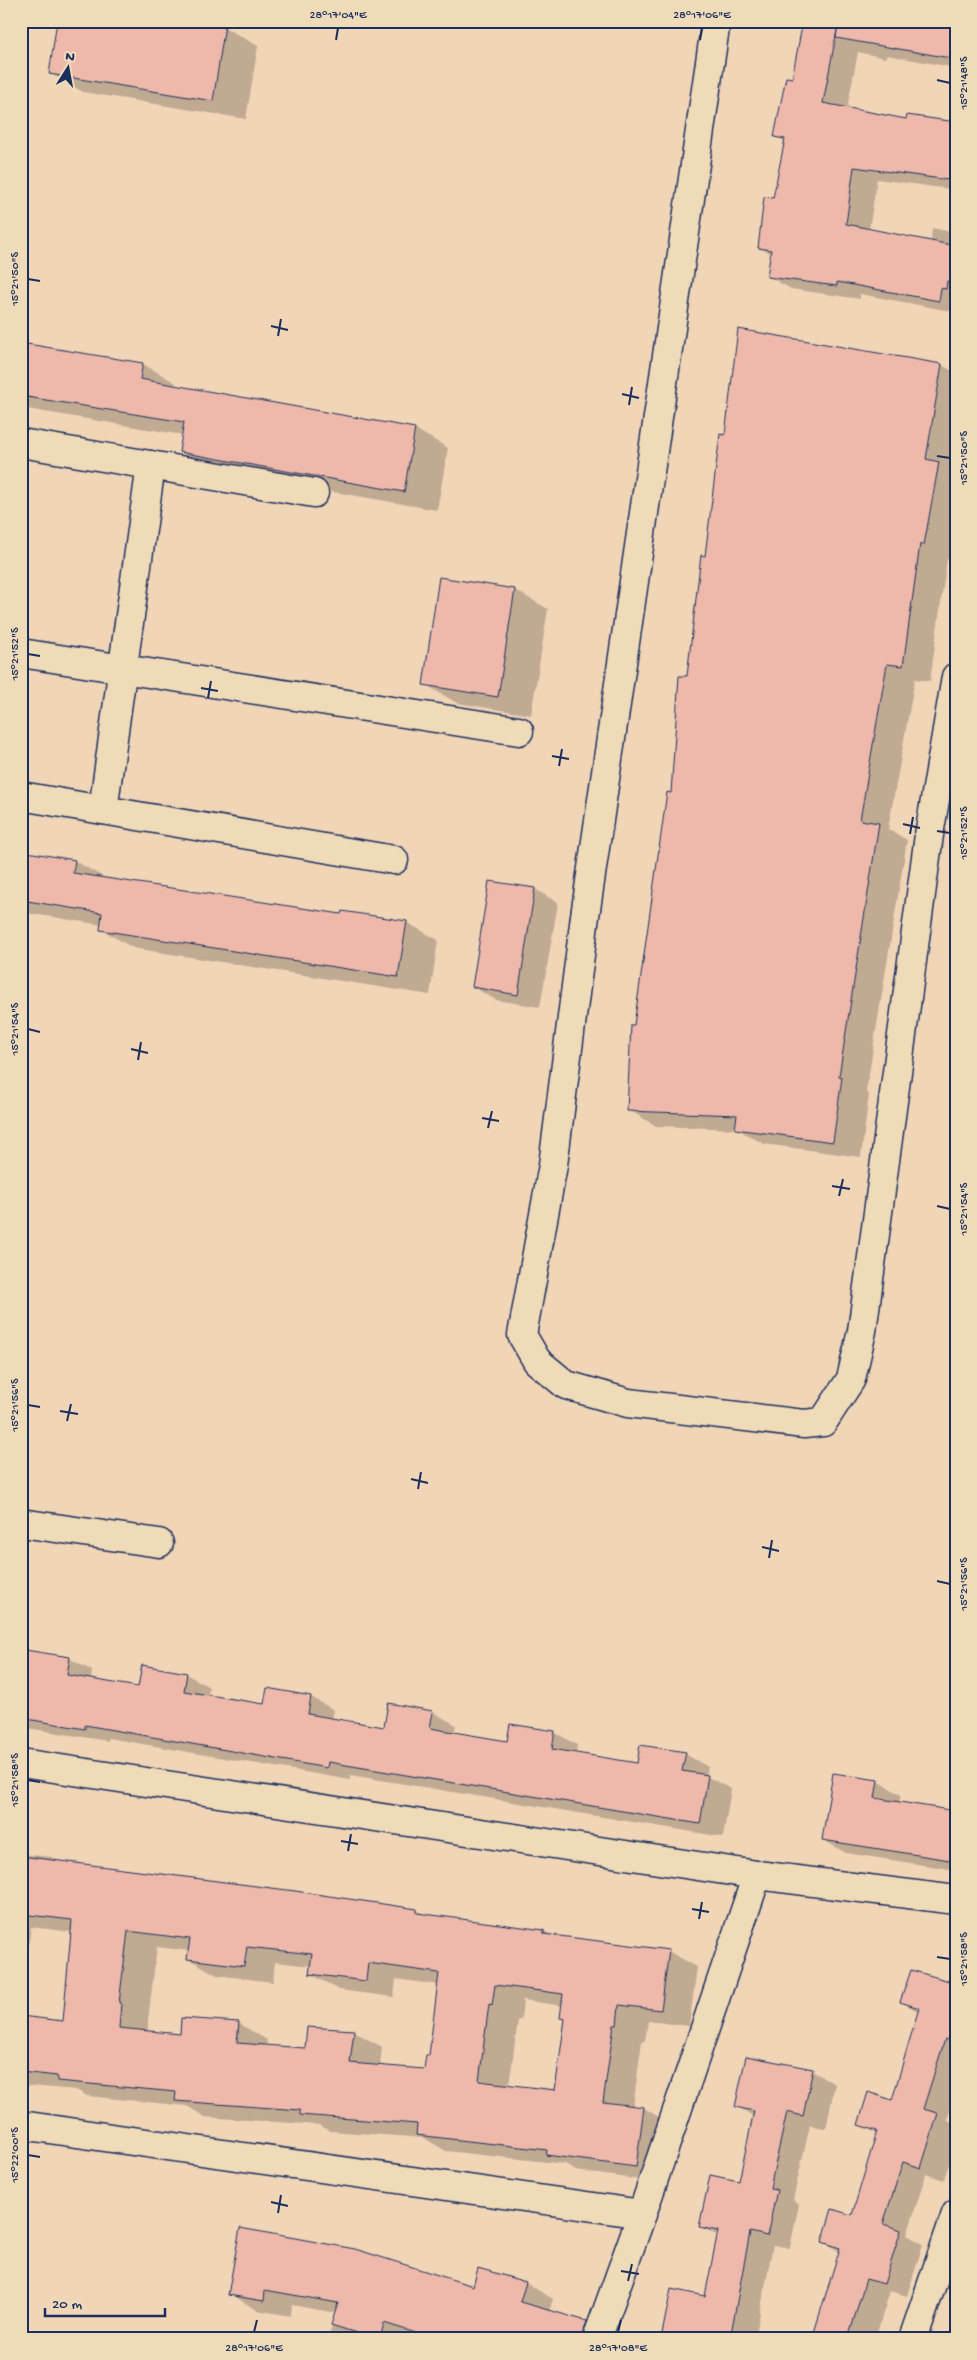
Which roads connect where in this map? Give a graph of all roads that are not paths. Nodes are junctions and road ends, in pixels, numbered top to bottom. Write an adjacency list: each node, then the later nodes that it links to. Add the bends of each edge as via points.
1 (716, 21): 7 (lane, via 585,916 553,1165 522,1335 537,1361 566,1385 628,1403 804,1424 823,1422 851,1379 862,1331 930,834)
2 (21, 443): 3 (lane)
3 (151, 465): 4 (lane); 6 (lane)
4 (314, 493)
5 (21, 653): 6 (lane)
6 (123, 669): 8 (lane); 10 (lane)
7 (956, 678)
8 (519, 731)
9 (21, 796): 10 (lane)
10 (102, 810): 11 (lane)
11 (394, 860)
12 (21, 1524): 13 (lane)
13 (159, 1543)
14 (21, 1763): 15 (lane)
15 (757, 1875): 16 (lane); 18 (lane)
16 (956, 1900)
17 (21, 2125): 18 (lane)
18 (642, 2214): 20 (lane)
19 (956, 2214): 21 (lane)
20 (596, 2339)
21 (913, 2339)

